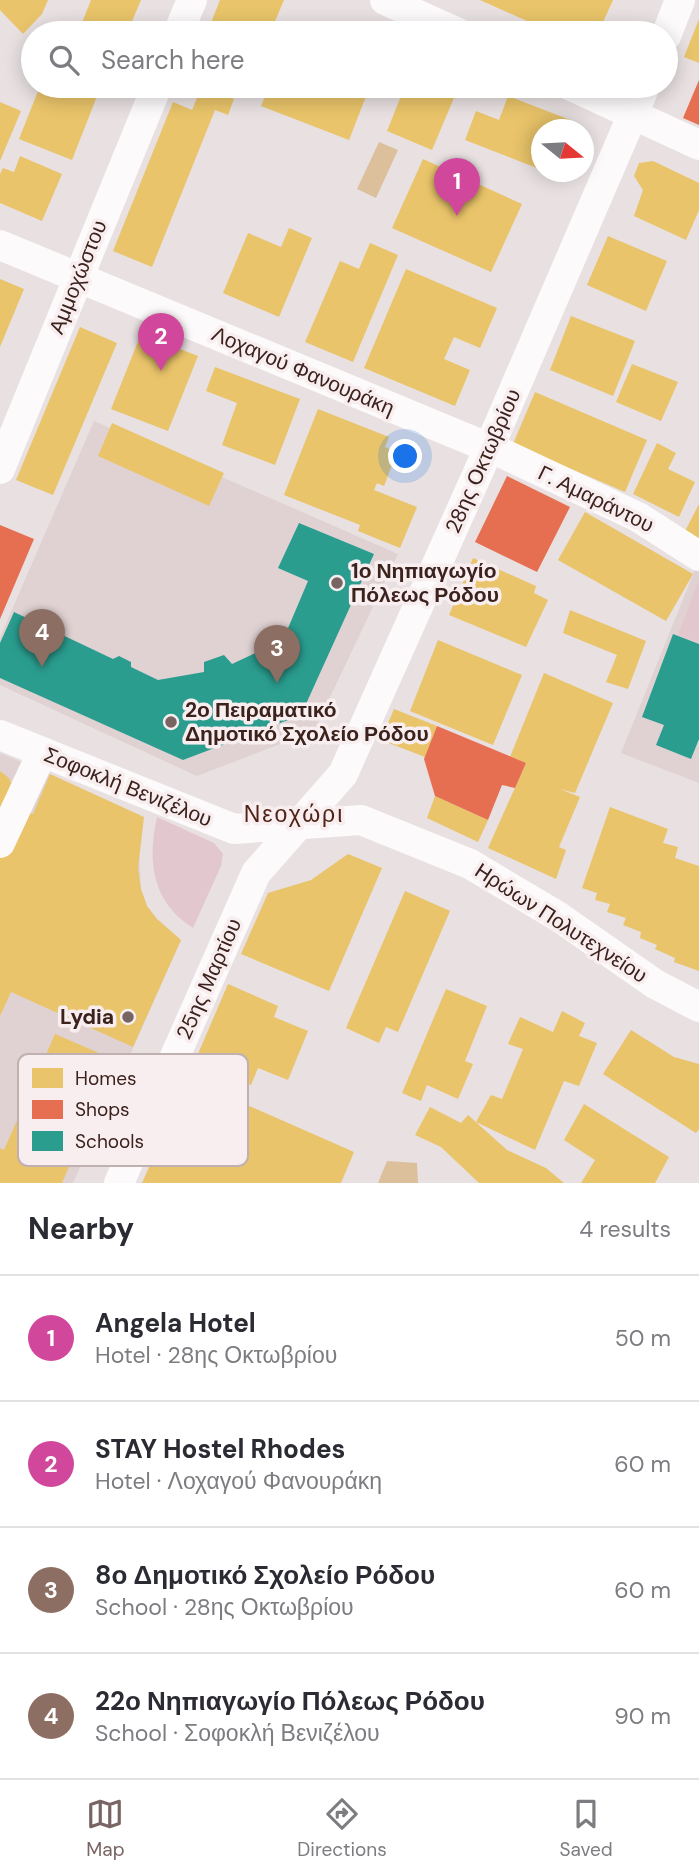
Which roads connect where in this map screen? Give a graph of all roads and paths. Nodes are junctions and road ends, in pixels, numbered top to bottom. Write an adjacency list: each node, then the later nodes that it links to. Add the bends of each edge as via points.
1 (192, 0): 4 (street)
2 (386, 0): 5 (street)
3 (680, 0): 6 (street)
4 (183, 21)
5 (432, 21)
6 (672, 21)
7 (151, 98): 13 (street, Αμμοχώστου)
8 (598, 98): 10 (street)
9 (640, 98): 10 (street, 28ης Οκτωβρίου)
10 (634, 114): 11 (street); 14 (street, 28ης Οκτωβρίου)
11 (699, 145)
12 (0, 245): 13 (street, Λοχαγού Φανουράκη)
13 (78, 277): 14 (street, Λοχαγού Φανουράκη); 15 (street, Αμμοχώστου)
14 (489, 448): 16 (street, Γ. Αμαράντου, via 638,517); 19 (street, 28ης Οκτωβρίου, via 343,774)
15 (0, 469)
16 (699, 556)
17 (0, 735): 18 (street, Σοφοκλή Βενιζέλου)
18 (42, 753): 19 (street, Σοφοκλή Βενιζέλου, via 234,829); 20 (street)
19 (299, 825): 21 (street, Ηρώων Πολυτεχνείου, via 361,820 470,864 559,917 655,984); 22 (street, 25ης Μαρτίου, via 256,873)
20 (0, 843)
21 (699, 1007)
22 (176, 1054)
23 (127, 1166): 24 (street, 25ης Μαρτίου)
24 (119, 1183)

